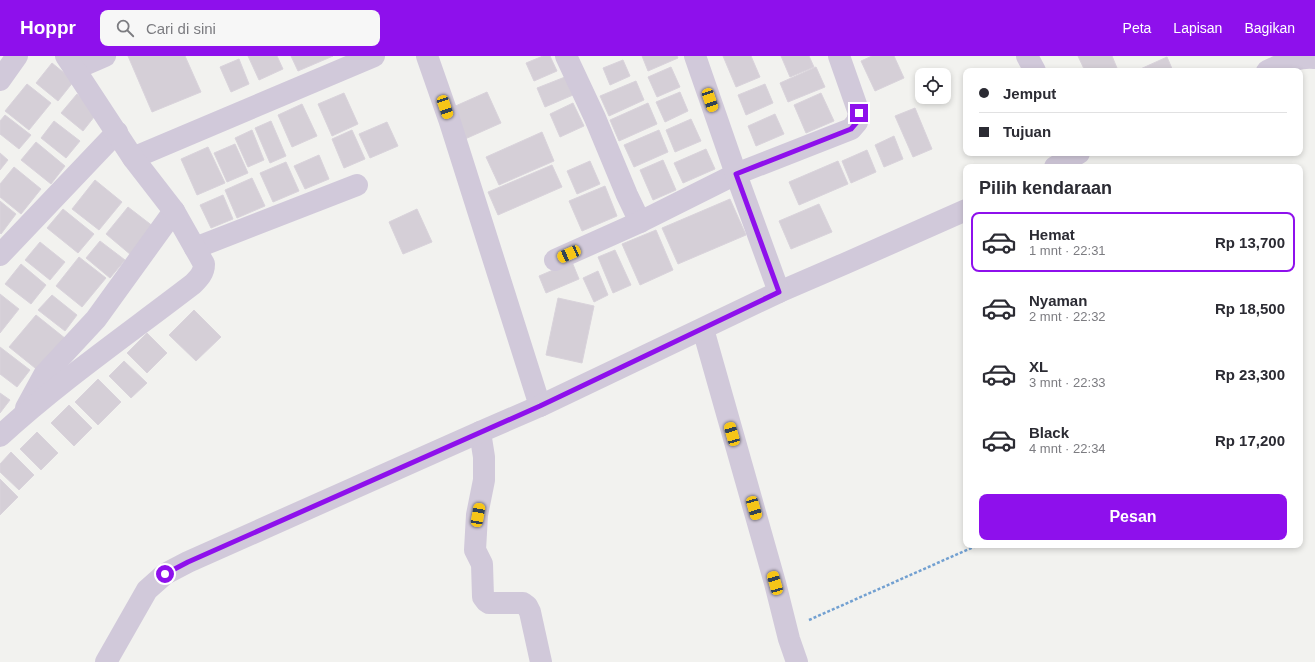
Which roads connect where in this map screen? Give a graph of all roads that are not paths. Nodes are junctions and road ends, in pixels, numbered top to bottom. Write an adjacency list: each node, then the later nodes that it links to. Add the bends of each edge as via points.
1 (17, 56): 11 (street)
2 (105, 56): 9 (street)
3 (374, 56): 14 (street)
4 (427, 56): 26 (street)
5 (566, 56): 20 (street)
6 (695, 56): 16 (street)
7 (839, 56): 16 (street, via 859,113 857,122 851,129)
8 (1315, 58): 10 (street, via 1307,56)
9 (70, 63): 12 (street)
10 (1273, 65)
11 (0, 80)
12 (117, 132): 14 (street); 22 (street)
13 (1074, 156): 15 (street)
14 (134, 158): 19 (street)
15 (1060, 164)
16 (736, 174): 20 (street); 24 (street)
17 (357, 185): 21 (street)
18 (963, 211): 24 (street)
19 (174, 212): 21 (street); 27 (street, via 96,319 44,375)
20 (640, 222): 23 (street)
21 (195, 248): 27 (street, via 204,269 193,284)
22 (0, 255)
23 (555, 260)
24 (779, 292): 25 (street)
25 (703, 329): 26 (street); 32 (street)
26 (540, 406): 28 (street)
27 (21, 417): 29 (street)
28 (480, 432): 30 (street, via 165,574 147,590); 31 (street, via 484,480 475,550 482,564 483,596 489,603 523,603 528,606)
29 (0, 436)
30 (106, 662)
31 (541, 662)
32 (797, 662)

